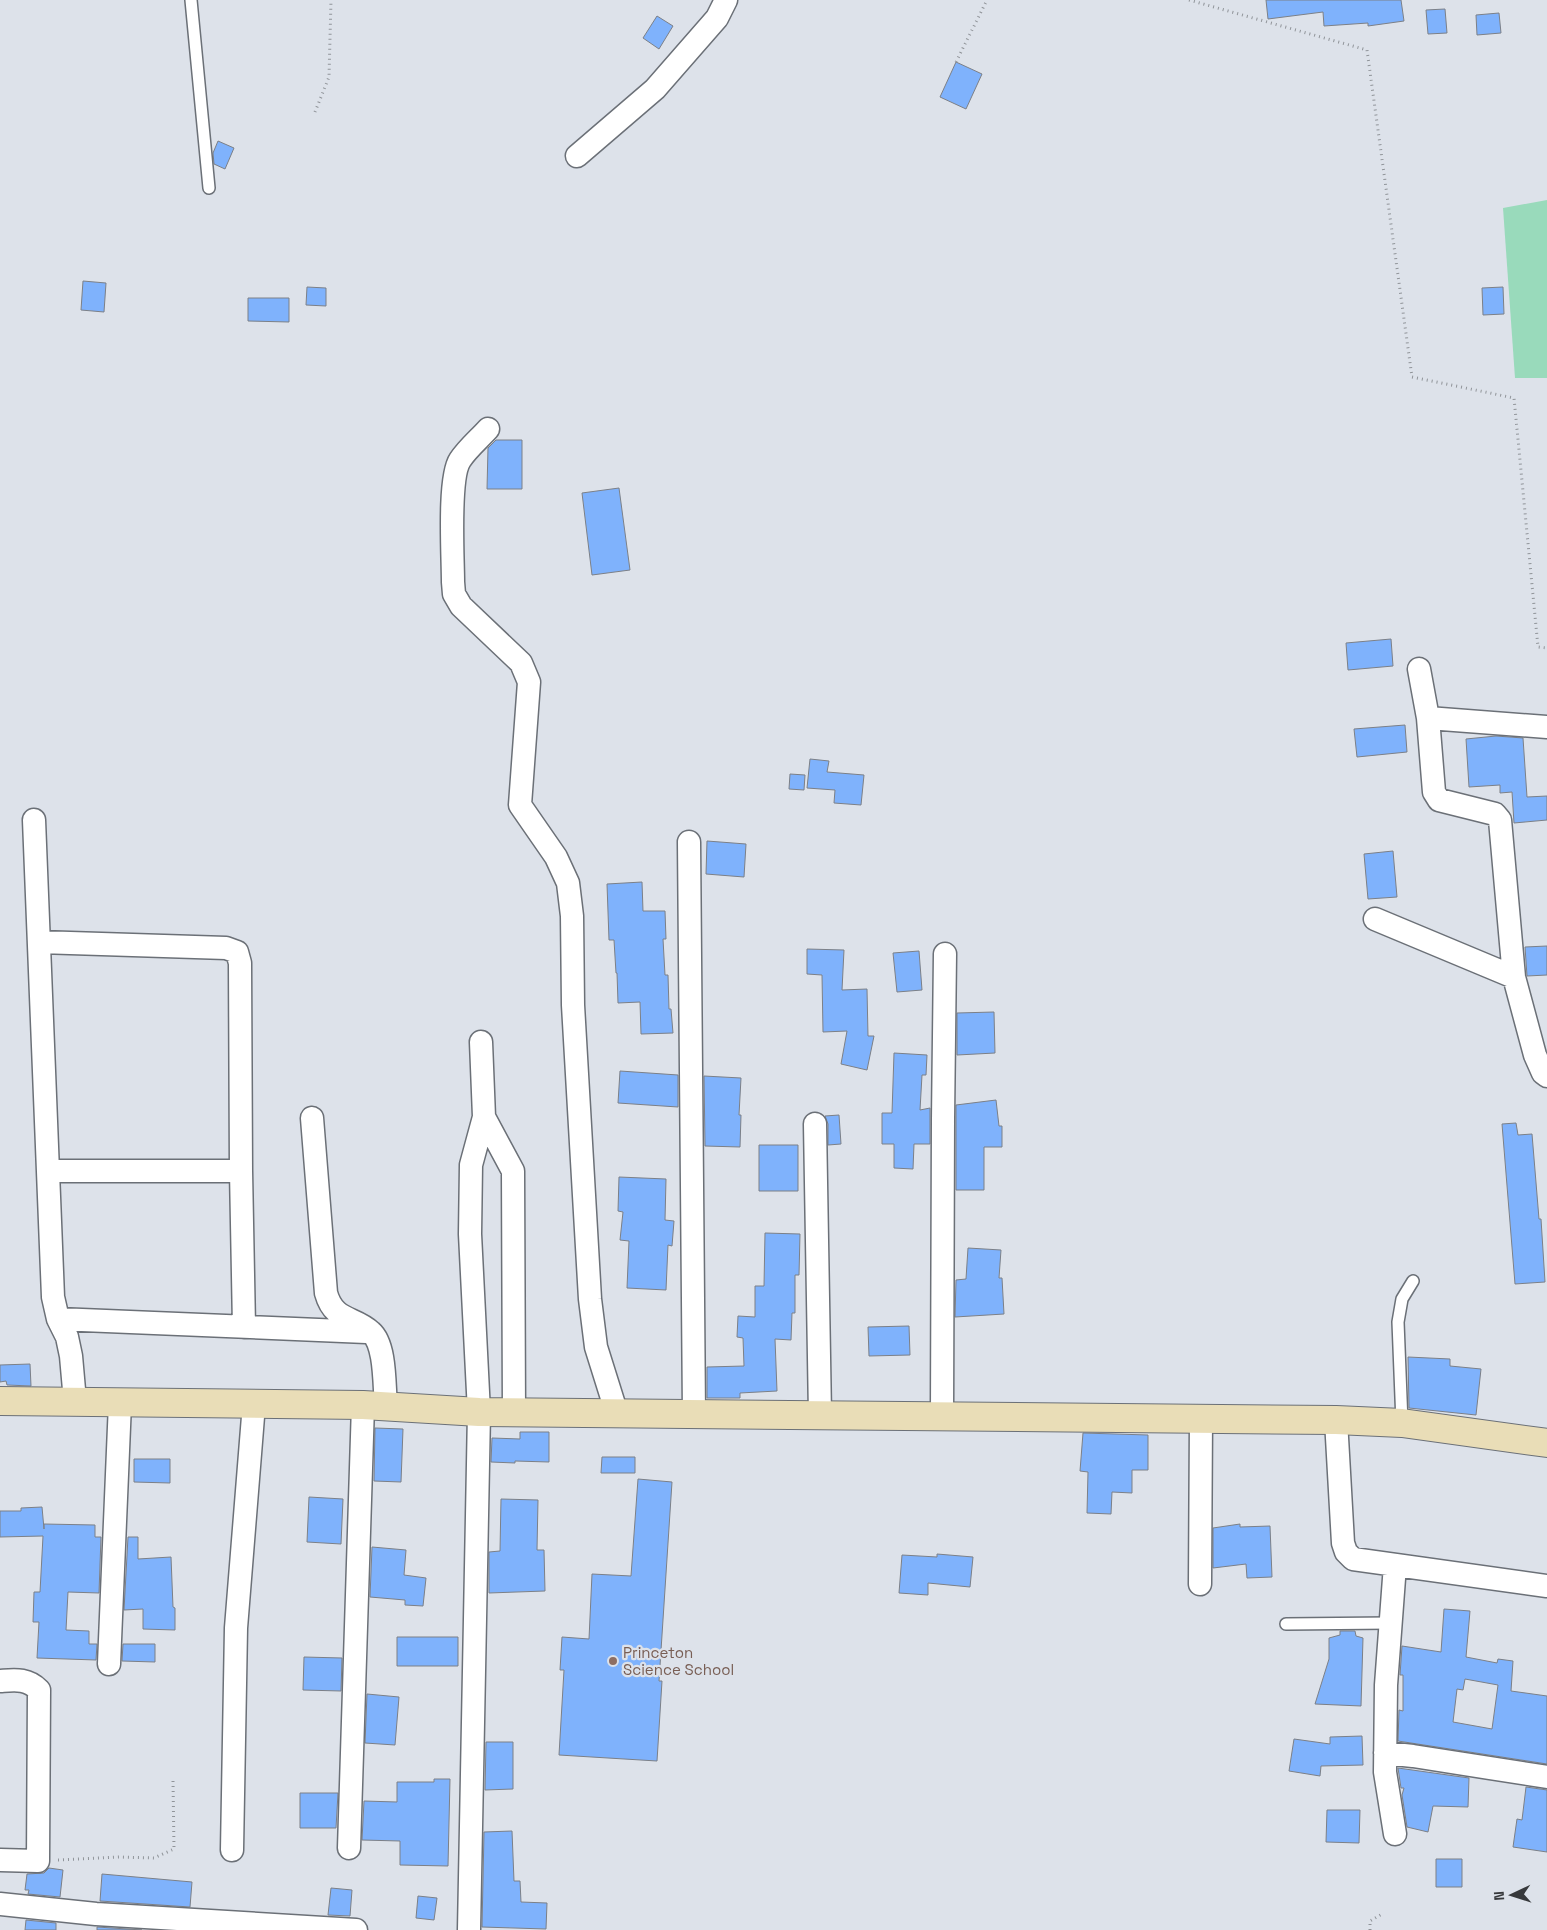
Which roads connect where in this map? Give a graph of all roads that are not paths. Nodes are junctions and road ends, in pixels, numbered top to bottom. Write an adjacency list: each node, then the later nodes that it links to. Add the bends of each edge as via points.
1 (191, 0): 4 (lane)
2 (726, 0): 3 (street, via 717,18 655,89)
3 (577, 156)
4 (209, 188)
5 (488, 429): 33 (street, via 460,460 456,470 453,488 454,594 461,606 521,663 529,682 520,805 556,857 568,883 590,1299 596,1347)
6 (1419, 669): 7 (street)
7 (1428, 718): 8 (street); 14 (street, via 1436,797 1495,814 1500,820)
8 (1547, 727)
9 (34, 820): 12 (street)
10 (689, 842): 34 (street)
11 (1374, 919): 14 (street)
12 (39, 942): 20 (street); 21 (street, via 226,948 237,952 240,963)
13 (946, 954): 36 (street)
14 (1514, 977): 16 (street, via 1535,1055)
15 (481, 1042): 17 (street)
16 (1547, 1076)
17 (484, 1117): 31 (street, via 471,1165 470,1215); 32 (street, via 513,1172)
18 (312, 1118): 25 (street, via 329,1304)
19 (815, 1124): 35 (street)
20 (48, 1171): 21 (street); 23 (street, via 53,1297)
21 (241, 1171): 24 (street)
22 (1412, 1280): 39 (lane, via 1402,1299 1398,1322)
23 (58, 1319): 24 (street); 27 (street, via 67,1337 71,1356)
24 (244, 1327): 25 (street)
25 (371, 1332): 30 (street, via 381,1348)
26 (0, 1401): 27 (street)
27 (74, 1402): 28 (street)
28 (120, 1403): 29 (street); 46 (street)
29 (254, 1404): 30 (street); 52 (street, via 236,1628)
30 (375, 1406): 31 (street); 51 (street)
31 (479, 1412): 32 (street); 56 (street)
32 (514, 1412): 33 (street)
33 (617, 1414): 34 (street)
34 (694, 1414): 35 (street)
35 (820, 1415): 36 (street)
36 (942, 1416): 37 (street)
37 (1201, 1418): 38 (street); 42 (street)
38 (1336, 1420): 39 (street); 41 (street, via 1346,1552 1353,1559)
39 (1402, 1422): 40 (street)
40 (1547, 1443)
41 (1395, 1565): 43 (street); 44 (street)
42 (1200, 1584)
43 (1547, 1586)
44 (1391, 1623): 45 (lane); 48 (street)
45 (1286, 1624)
46 (109, 1664)
47 (0, 1681): 53 (street, via 25,1680 39,1690 38,1861)
48 (1385, 1753): 49 (street); 50 (street)
49 (1547, 1777)
50 (1395, 1834)
51 (349, 1848)
52 (232, 1850)
53 (0, 1860)
54 (0, 1904): 55 (street, via 96,1914)
55 (356, 1930)
56 (469, 1930)

